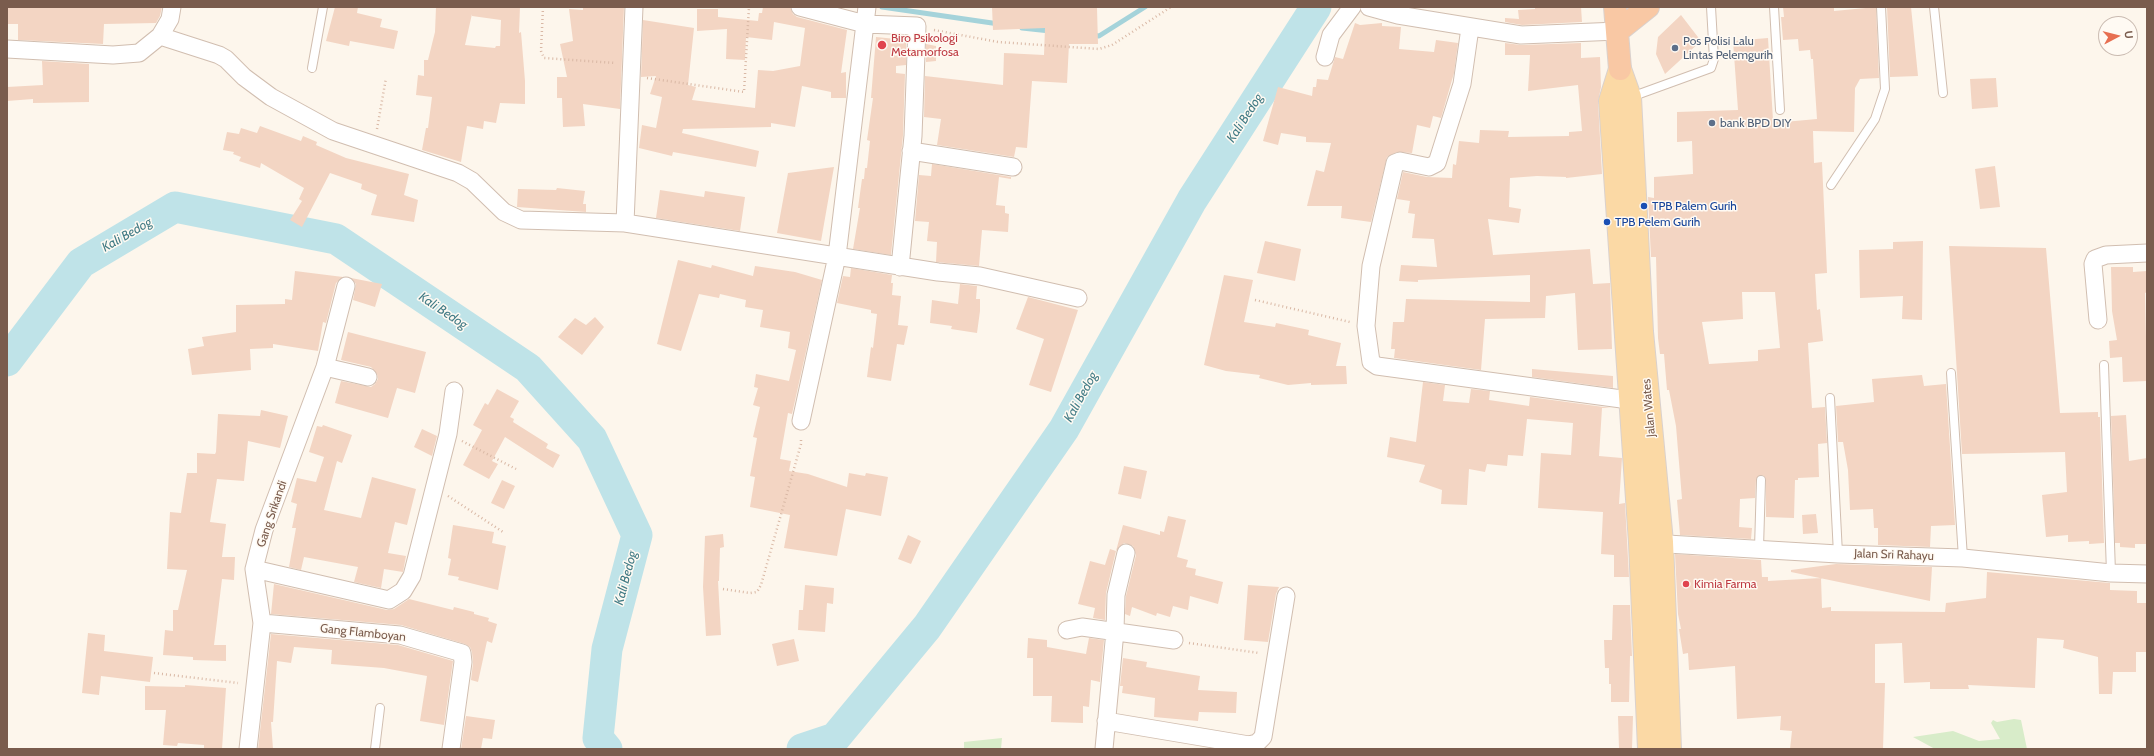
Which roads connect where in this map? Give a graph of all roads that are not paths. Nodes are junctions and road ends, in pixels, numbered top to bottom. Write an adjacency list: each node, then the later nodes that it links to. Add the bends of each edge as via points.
1 (172, 7): 16 (street, via 170,19)
2 (322, 7): 19 (lane)
3 (634, 7): 27 (street)
4 (800, 7): 13 (street)
5 (1352, 7): 18 (street, via 1331,35)
6 (1369, 7): 14 (street)
7 (1615, 7): 15 (highway, Jalan Wates)
8 (1648, 7): 15 (highway)
9 (1711, 7): 22 (lane, via 1714,58 1711,68)
10 (1774, 7): 23 (lane)
11 (1881, 7): 26 (lane, via 1885,89 1875,119)
12 (1934, 7): 21 (lane)
13 (866, 13): 24 (street, via 917,26); 29 (street)
14 (1470, 28): 15 (street, via 1521,35); 40 (street, via 1462,84 1437,163 1429,167 1400,161 1395,163 1371,266 1366,326 1371,362 1377,366)
15 (1618, 31): 20 (highway, Jalan Wates)
16 (160, 36): 17 (street, via 139,53 127,55); 27 (street, via 219,55 271,97 333,131 458,173 472,181 504,212 516,218)
17 (7, 49)
18 (1326, 57)
19 (312, 68)
20 (1620, 69): 22 (main road, Jalan Wates)
21 (1943, 93)
22 (1620, 99): 40 (main road, Jalan Wates); 43 (main road, Jalan Wates)
23 (1780, 110)
24 (912, 151): 25 (street); 30 (street)
25 (1013, 167)
26 (1831, 185)
27 (625, 222): 29 (street)
28 (2147, 253): 33 (street, via 2106,255 2095,259 2093,264)
29 (837, 256): 30 (street); 41 (street)
30 (900, 267): 32 (street, via 980,276)
31 (346, 286): 35 (street, Gang Srikandi)
32 (1078, 298)
33 (2098, 320)
34 (2104, 365): 50 (lane)
35 (325, 367): 37 (street); 49 (street, Gang Srikandi, via 264,530)
36 (1951, 373): 48 (lane)
37 (368, 377)
38 (454, 391): 49 (street, via 448,434 412,576 402,591 389,600)
39 (1830, 398): 47 (lane)
40 (1629, 400): 44 (main road, Jalan Wates)
41 (801, 421)
42 (1761, 480): 45 (lane)
43 (1662, 542): 44 (street, Jalan Sri Rahayu); 45 (street, Jalan Sri Rahayu); 64 (main road, Jalan Wates)
44 (1640, 543): 63 (main road, Jalan Wates)
45 (1759, 548): 47 (street, Jalan Sri Rahayu)
46 (1126, 553): 55 (street, via 1116,595)
47 (1838, 554): 48 (street, Jalan Sri Rahayu)
48 (1963, 558): 50 (street, Jalan Sri Rahayu)
49 (254, 569): 53 (street, Gang Srikandi)
50 (2111, 573): 51 (street, Jalan Sri Rahayu)
51 (2147, 574)
52 (1286, 596): 58 (street, via 1278,656 1262,737 1257,743 1250,745)
53 (262, 623): 59 (street, Gang Srikandi); 61 (street, Gang Flamboyan, via 400,635 462,653 463,662)
54 (1067, 630): 55 (street, via 1082,627)
55 (1115, 631): 56 (street); 58 (street)
56 (1174, 640)
57 (380, 708): 60 (lane)
58 (1106, 721): 62 (street)
59 (248, 749)
60 (375, 749)
61 (451, 749)
62 (1104, 749)
63 (1649, 749)
64 (1670, 749)

